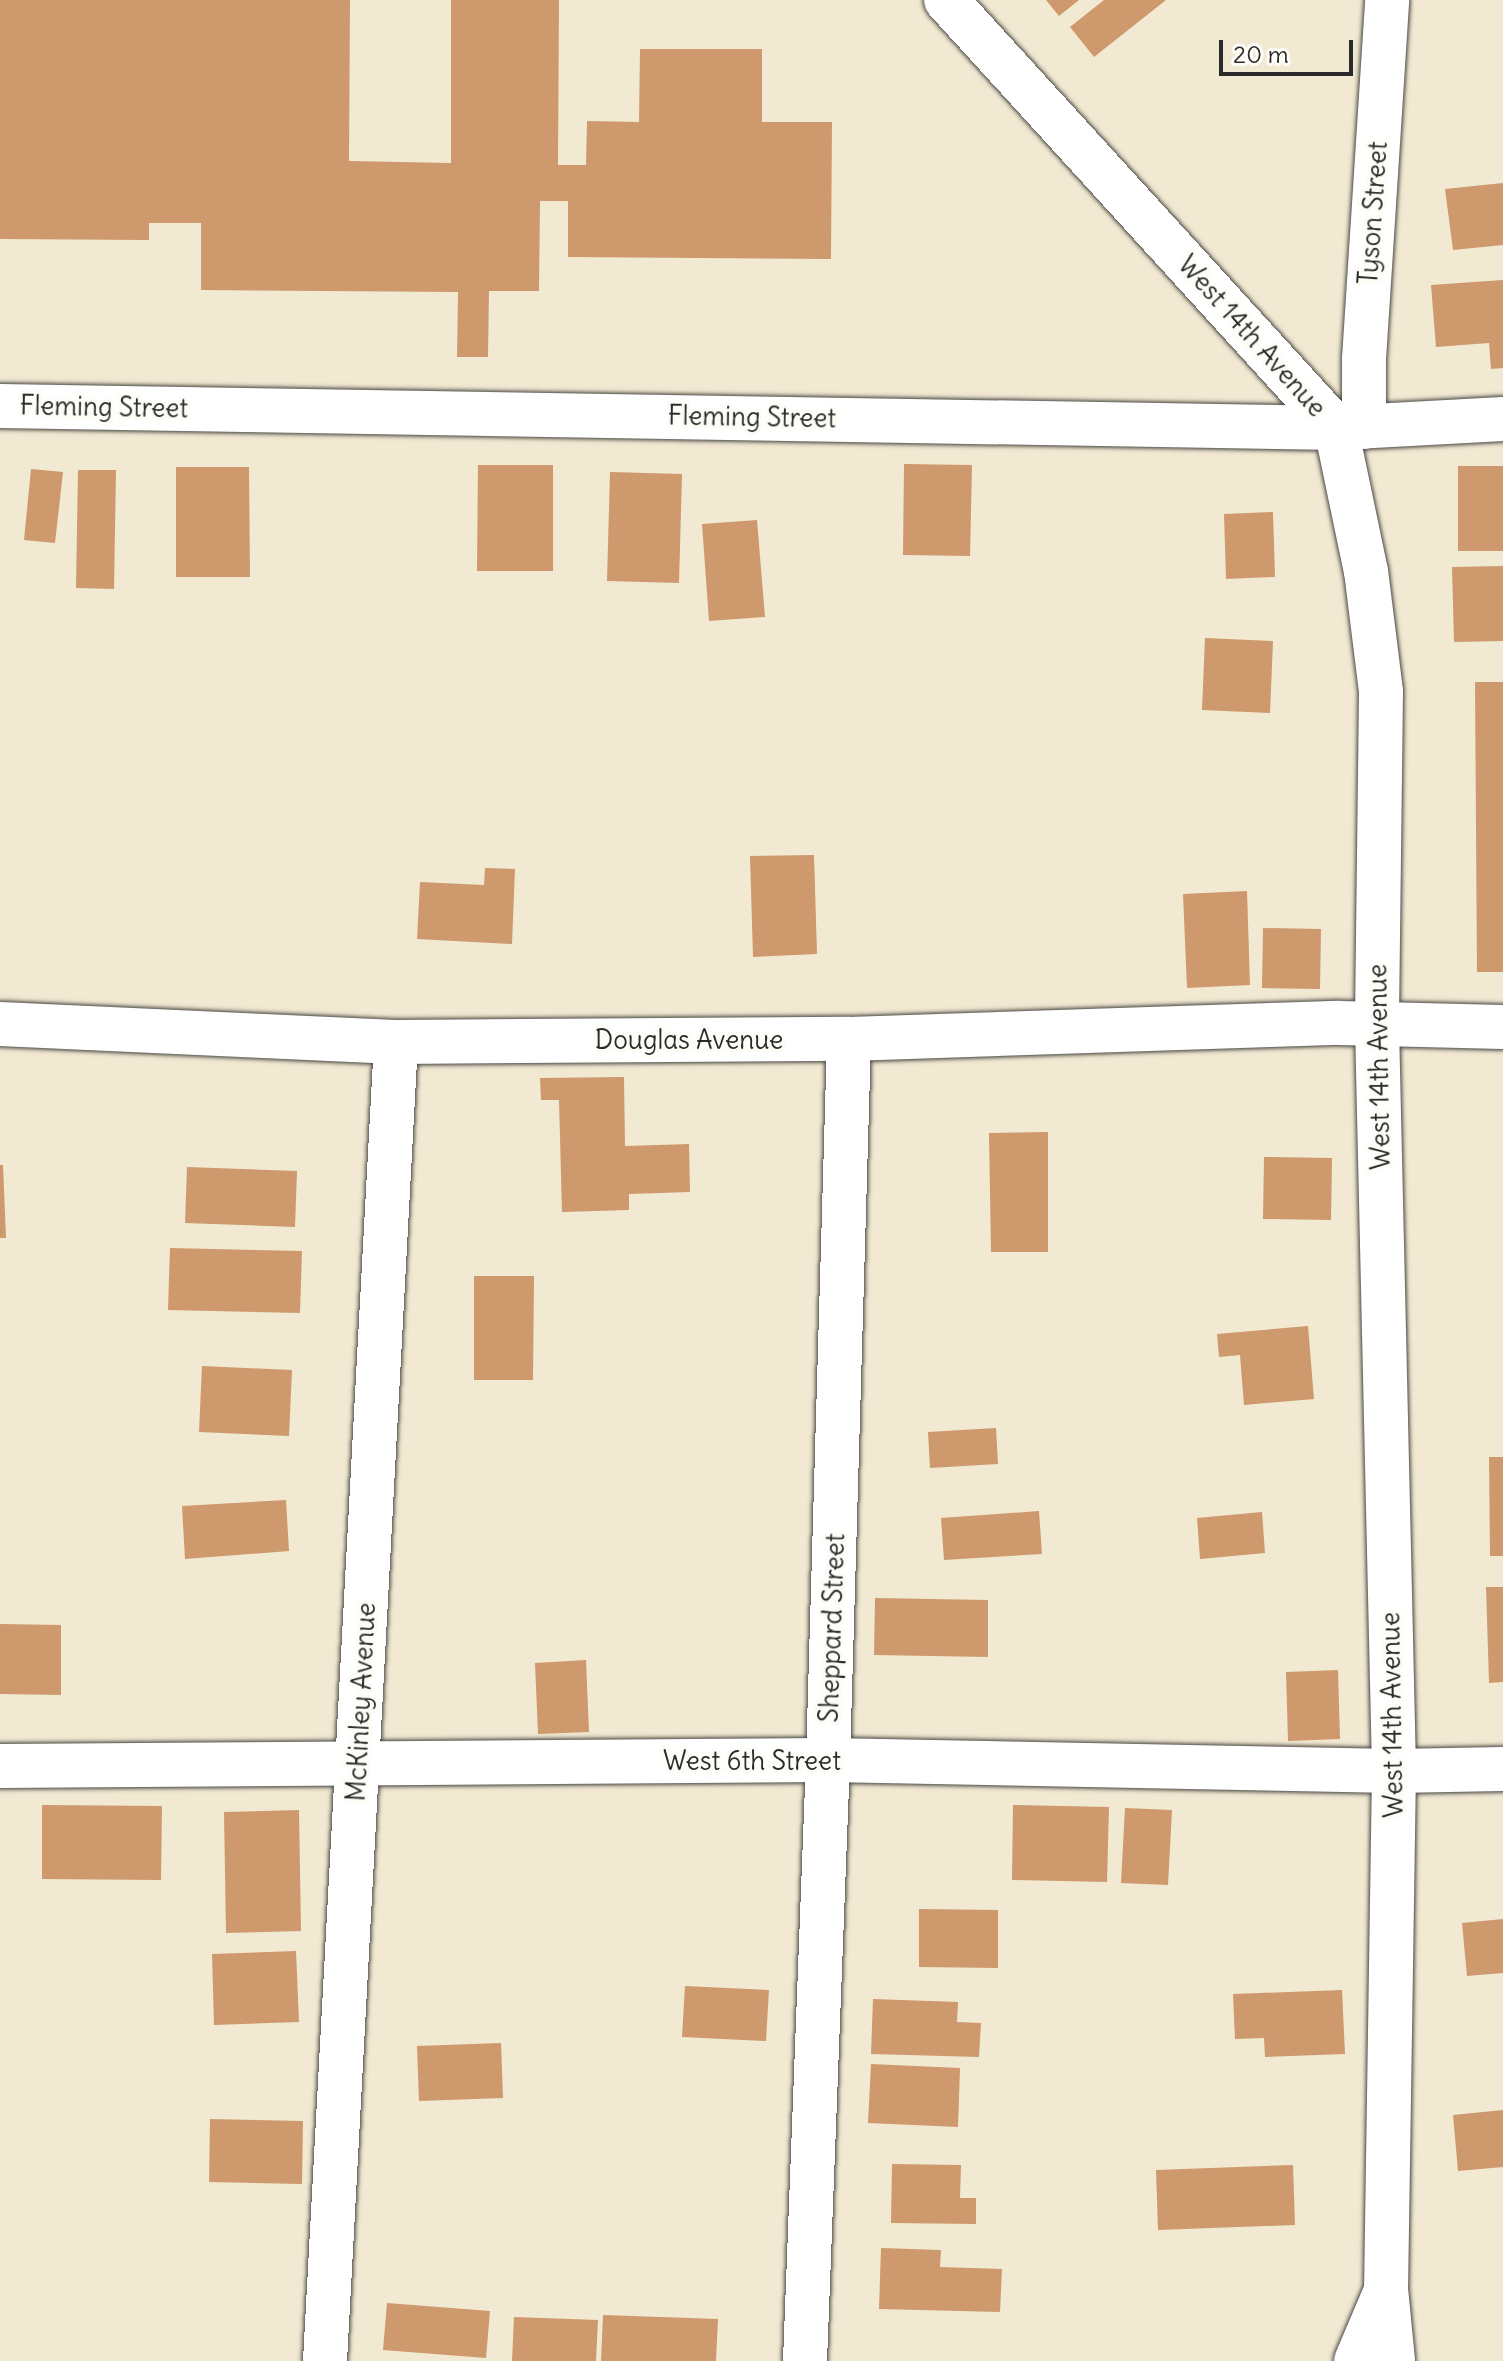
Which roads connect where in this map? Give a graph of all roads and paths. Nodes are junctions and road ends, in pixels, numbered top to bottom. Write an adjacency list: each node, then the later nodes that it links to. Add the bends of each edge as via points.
1 (946, 0): 5 (street, West 14th Avenue)
2 (1387, 0): 5 (street, Tyson Street, via 1365,343)
3 (0, 406): 5 (street, Fleming Street)
4 (1503, 419): 5 (street, Fleming Street)
5 (1350, 428): 7 (street, West 14th Avenue, via 1381,692)
6 (0, 1024): 10 (street, Douglas Avenue)
7 (1377, 1026): 8 (street, Douglas Avenue); 9 (street, Douglas Avenue); 15 (street, West 14th Avenue)
8 (1503, 1027)
9 (849, 1039): 10 (street, Douglas Avenue); 11 (street, Sheppard Street)
10 (396, 1042): 12 (street, McKinley Avenue)
11 (828, 1760): 12 (street, West 6th Street); 15 (street, West 6th Street); 18 (street, Sheppard Street)
12 (358, 1764): 13 (street, West 6th Street); 17 (street, McKinley Avenue)
13 (0, 1766)
14 (1503, 1769): 15 (street, West 6th Street)
15 (1394, 1771): 16 (street, West 14th Avenue)
16 (1386, 2289): 19 (street, West 14th Avenue); 20 (street, West 14th Avenue)
17 (325, 2361)
18 (805, 2361)
19 (1356, 2361)
20 (1393, 2361)

